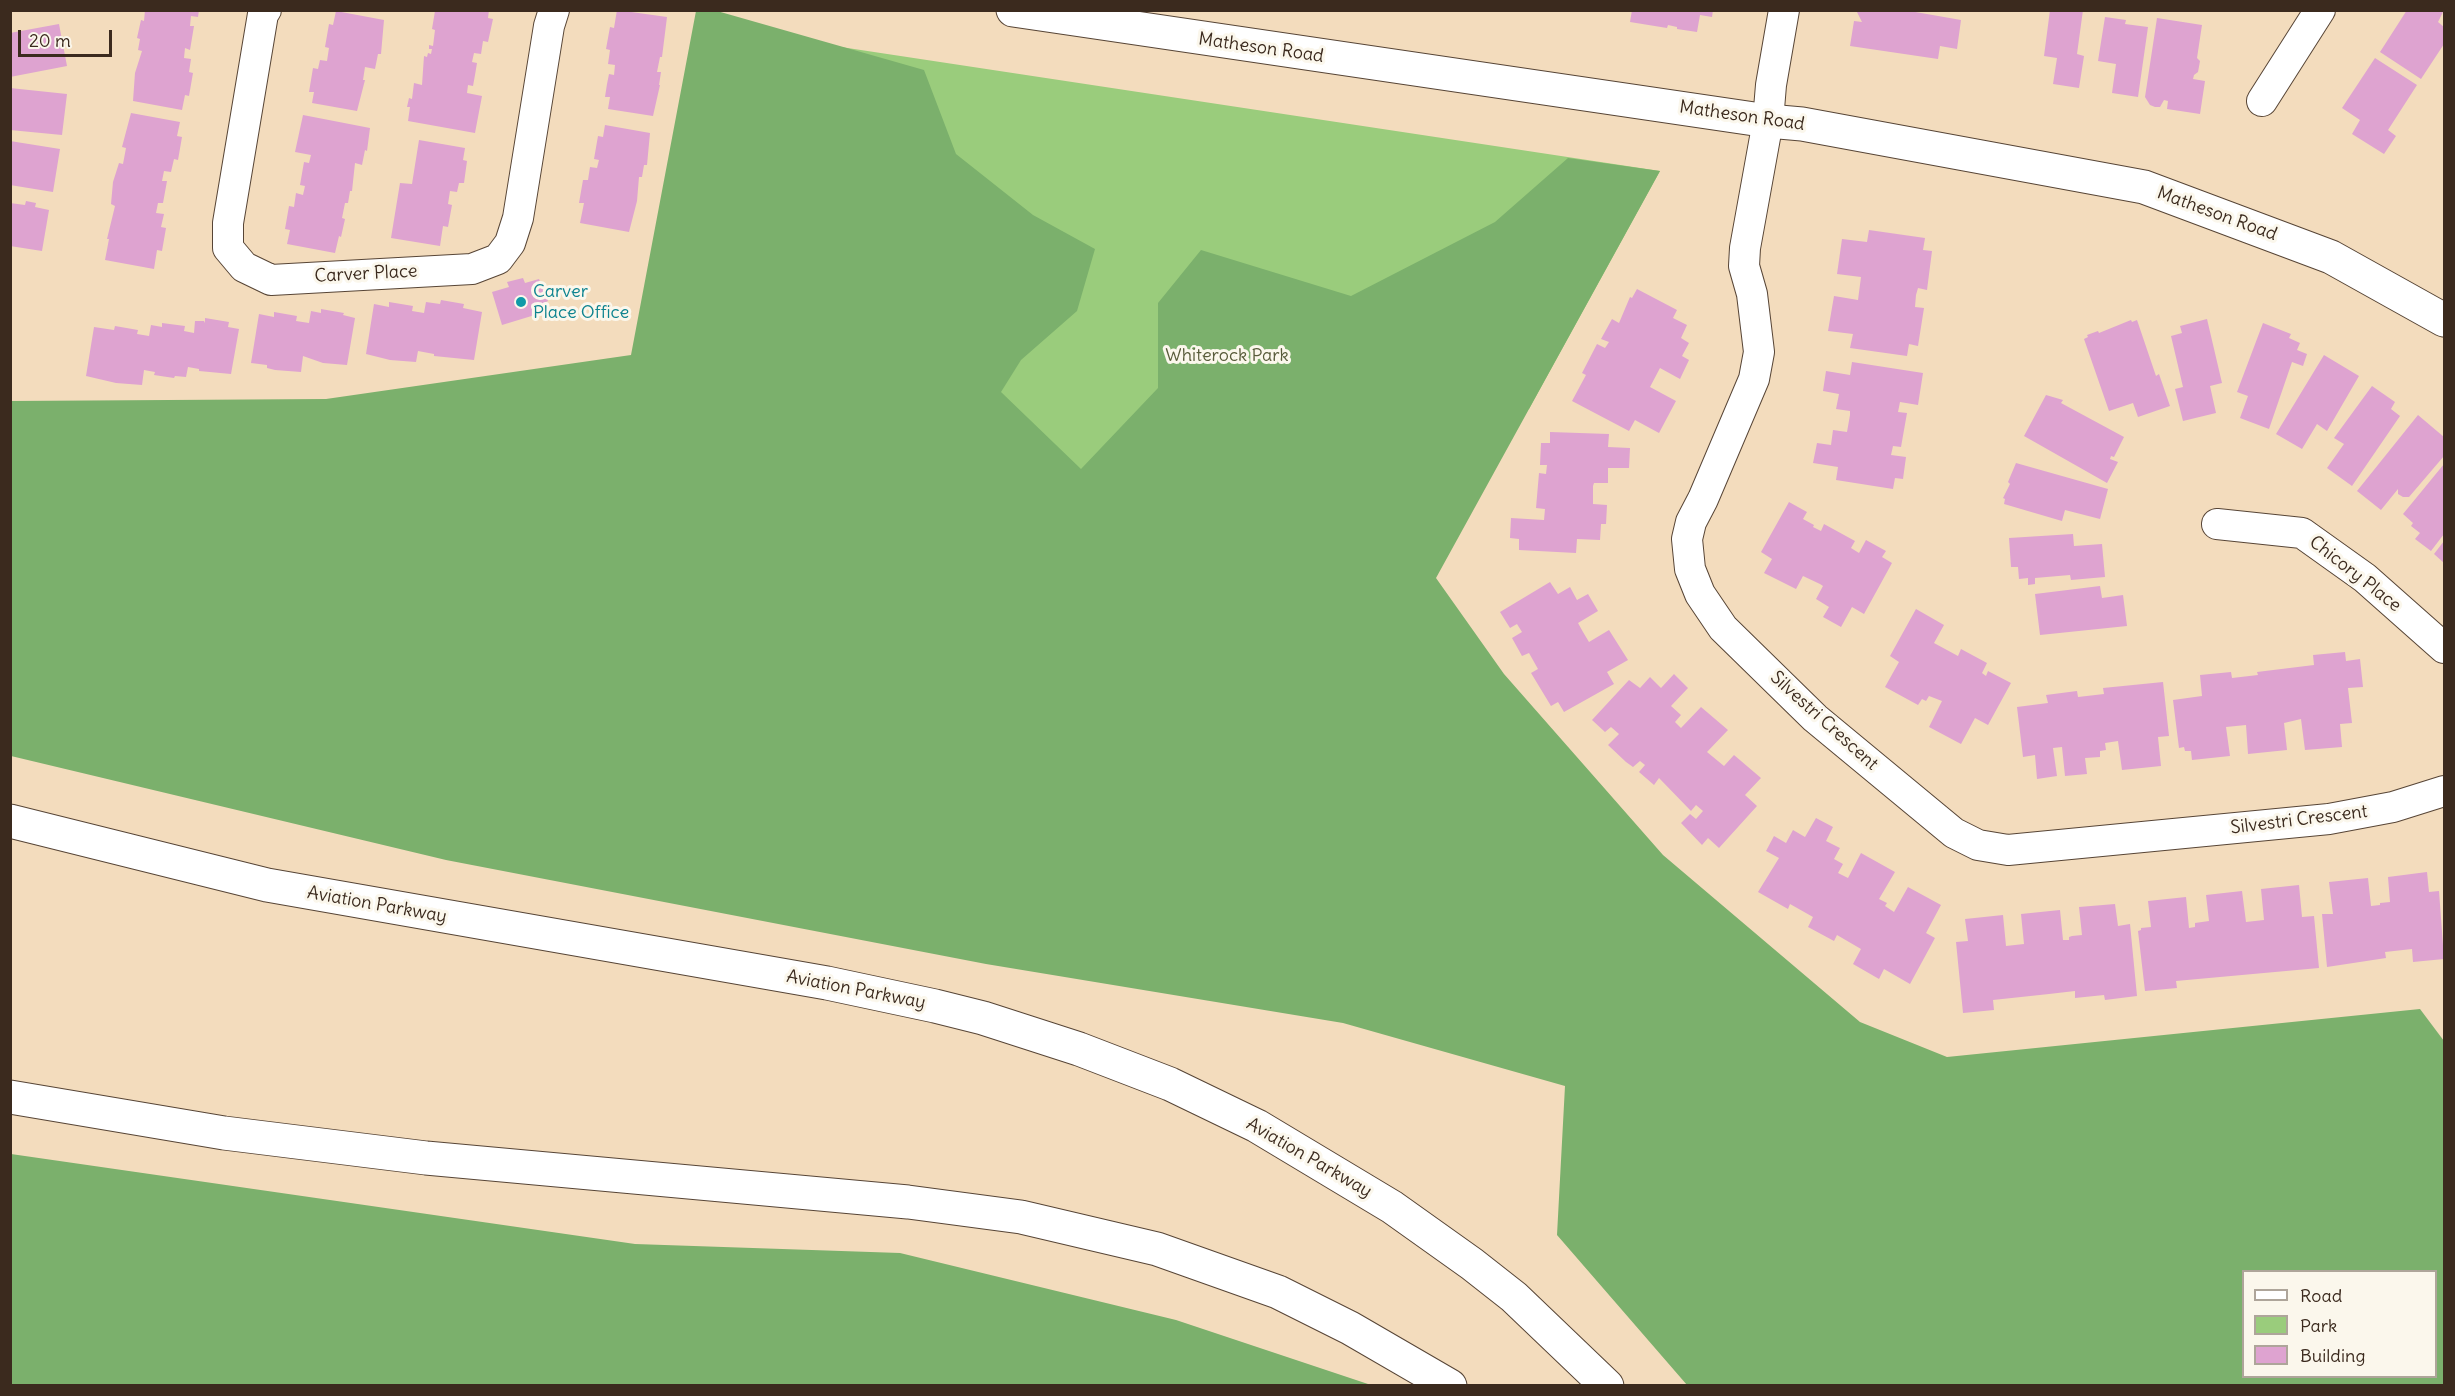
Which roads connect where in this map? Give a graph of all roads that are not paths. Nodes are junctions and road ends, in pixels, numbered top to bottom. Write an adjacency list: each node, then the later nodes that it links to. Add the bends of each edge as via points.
1 (266, 10): 2 (street, Carver Place, via 228,223 228,248 244,267 271,280 472,269 498,260 510,243 518,218)
2 (554, 10)
3 (1013, 10): 7 (main road, Matheson Road)
4 (1784, 10): 7 (street, Silvestri Crescent)
5 (2320, 10): 6 (street)
6 (2262, 101)
7 (1768, 121): 8 (main road, Matheson Road, via 2144,187 2331,257); 11 (street, Silvestri Crescent, via 1744,266 1752,294 1759,352 1754,379 1687,539 1690,569 1700,594 1723,628 1815,718 1954,833 1978,845 2008,850 2329,819 2393,807)
8 (2445, 320)
9 (2217, 524): 10 (street, Chicory Place, via 2302,532 2365,578)
10 (2445, 648)
11 (2445, 791)
12 (10, 821): 15 (main road, Aviation Parkway, via 267,885 827,983 935,1006 1079,1049 1170,1084 1257,1126 1392,1207 1514,1297)
13 (10, 1097): 14 (main road, via 213,1131 426,1158 908,1202 1021,1217 1158,1249 1278,1292)
14 (1450, 1386)
15 (1607, 1386)

